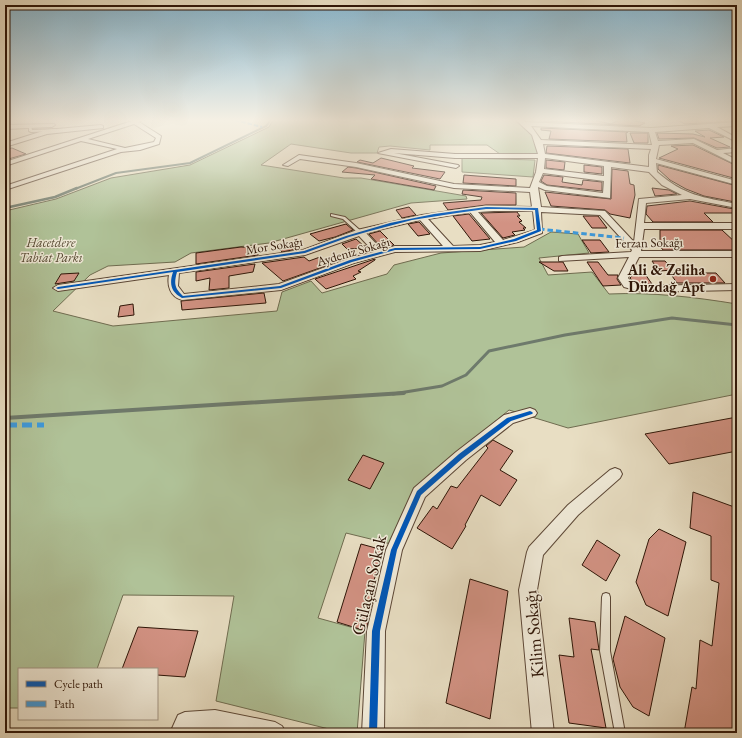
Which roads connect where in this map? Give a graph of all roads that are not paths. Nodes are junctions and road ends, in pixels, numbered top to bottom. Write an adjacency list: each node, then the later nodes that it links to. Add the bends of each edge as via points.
1 (34, 154): 11 (street)
2 (108, 154): 20 (street)
3 (386, 154): 16 (street)
4 (435, 154): 7 (street)
5 (654, 154): 9 (street)
6 (720, 154): 10 (street)
7 (455, 156): 8 (street); 16 (street)
8 (542, 156): 12 (street); 15 (street)
9 (653, 160): 14 (street); 18 (street)
10 (737, 162)
11 (5, 164)
12 (608, 164): 14 (street); 17 (street)
13 (286, 165): 16 (street, via 299,157 356,165 401,176)
14 (653, 170): 21 (street, via 665,183)
15 (540, 171): 17 (street); 19 (street)
16 (455, 176): 19 (street)
17 (607, 179): 19 (street, via 607,196)
18 (737, 183)
19 (534, 186): 24 (street)
20 (5, 188)
21 (690, 197): 22 (street); 27 (street, via 642,202)
22 (737, 206)
23 (472, 210): 24 (street, Mor Sokağı); 26 (street, Mor Sokağı); 30 (street)
24 (538, 210): 30 (street, Aydeniz Sokağı, via 539,231); 32 (street, Mor Sokağı, via 602,213)
25 (332, 215): 29 (lane, via 344,218)
26 (422, 217): 29 (street, Mor Sokağı); 31 (street)
27 (640, 226): 28 (street); 32 (street)
28 (737, 226)
29 (360, 232): 33 (street); 36 (street, Mor Sokağı, via 305,252)
30 (501, 243): 31 (street, Aydeniz Sokağı, via 480,248)
31 (450, 248): 33 (street, Aydeniz Sokağı, via 395,249)
32 (637, 252): 34 (street, Ferzan Sokağı); 35 (street, Ferzan Sokağı); 37 (street, via 633,264 623,278 628,285 642,289)
33 (380, 253): 36 (street, Aydeniz Sokağı, via 281,287 250,291 182,297 174,290 171,282)
34 (737, 254)
35 (562, 259)
36 (175, 272): 38 (street, Mor Sokağı)
37 (737, 287)
38 (58, 288)
39 (530, 413): 44 (street, Gülaçan Sokak, via 509,418 418,493 394,550 376,631)
40 (615, 474): 45 (street, Kilim Sokağı, via 573,510 535,552 528,590)
41 (606, 597): 46 (lane, via 606,651)
42 (183, 728): 43 (street, via 215,720)
43 (275, 733)
44 (373, 733)
45 (543, 733)
46 (620, 733)

